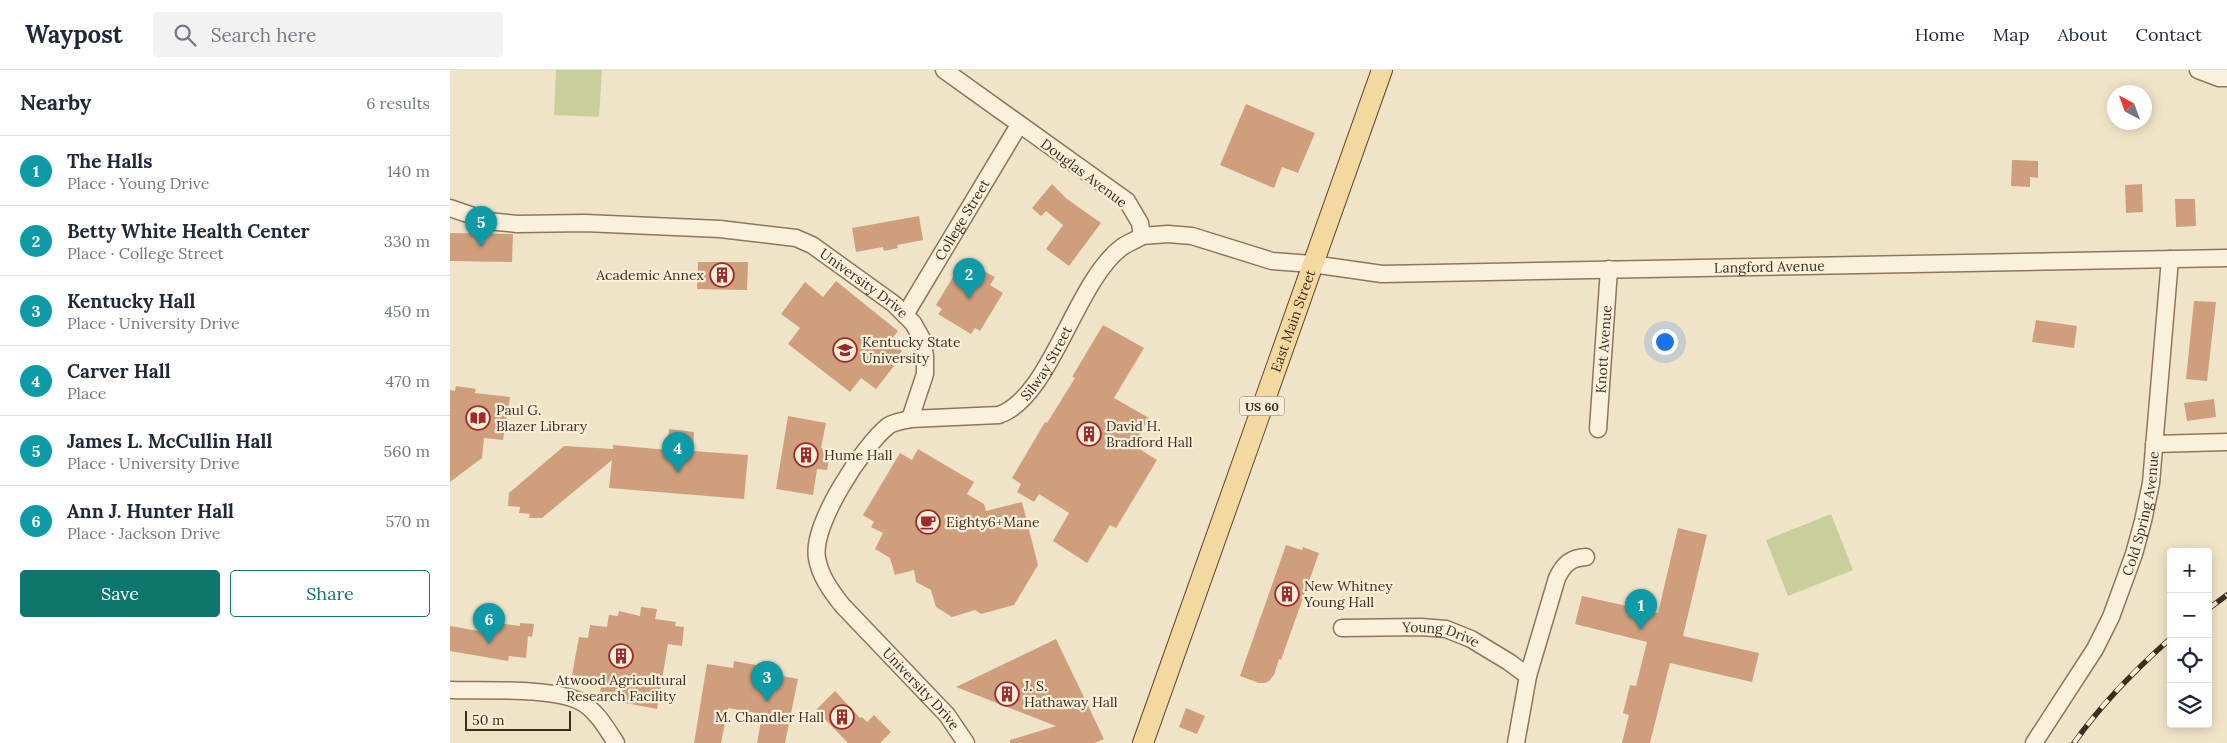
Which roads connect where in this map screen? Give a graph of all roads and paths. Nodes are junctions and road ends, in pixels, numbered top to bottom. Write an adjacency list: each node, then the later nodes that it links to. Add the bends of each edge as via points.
1 (944, 70): 5 (street, Douglas Avenue)
2 (1382, 70): 10 (main road, East Main Street / US 60)
3 (2198, 70): 4 (street)
4 (2227, 78)
5 (1019, 125): 7 (street, Douglas Avenue, via 1127,201 1140,223); 12 (street, College Street)
6 (450, 208): 12 (street, University Drive, via 488,221 517,224 585,223 711,229 796,238 812,245)
7 (1142, 236): 10 (street, via 1192,236 1272,261); 13 (street, Silway Street, via 1122,247 1108,262 1033,388 1011,411 999,415)
8 (2227, 258): 9 (street, Langford Avenue)
9 (2170, 259): 11 (street, Langford Avenue); 16 (street, Cold Spring Avenue)
10 (1312, 264): 11 (street, Langford Avenue, via 1382,274); 23 (main road, East Main Street / US 60)
11 (1609, 269): 14 (street, Knott Avenue)
12 (905, 315): 13 (street, University Drive, via 922,339 925,356 925,374)
13 (910, 419): 22 (street, University Drive, via 890,424 861,457 833,500 821,527 816,556 828,588 947,715)
14 (1598, 429)
15 (2227, 442): 16 (street)
16 (2154, 444): 25 (street, Cold Spring Avenue, via 2151,483 2143,521 2111,617 2095,649)
17 (1586, 557): 19 (street, via 1569,561 1562,567)
18 (1342, 628): 19 (street, Young Drive, via 1446,629 1471,639)
19 (1528, 676): 24 (street)
20 (450, 690): 21 (street, via 558,693 582,702 594,712)
21 (616, 743)
22 (966, 743)
23 (1143, 743)
24 (1516, 743)
25 (2034, 743)

